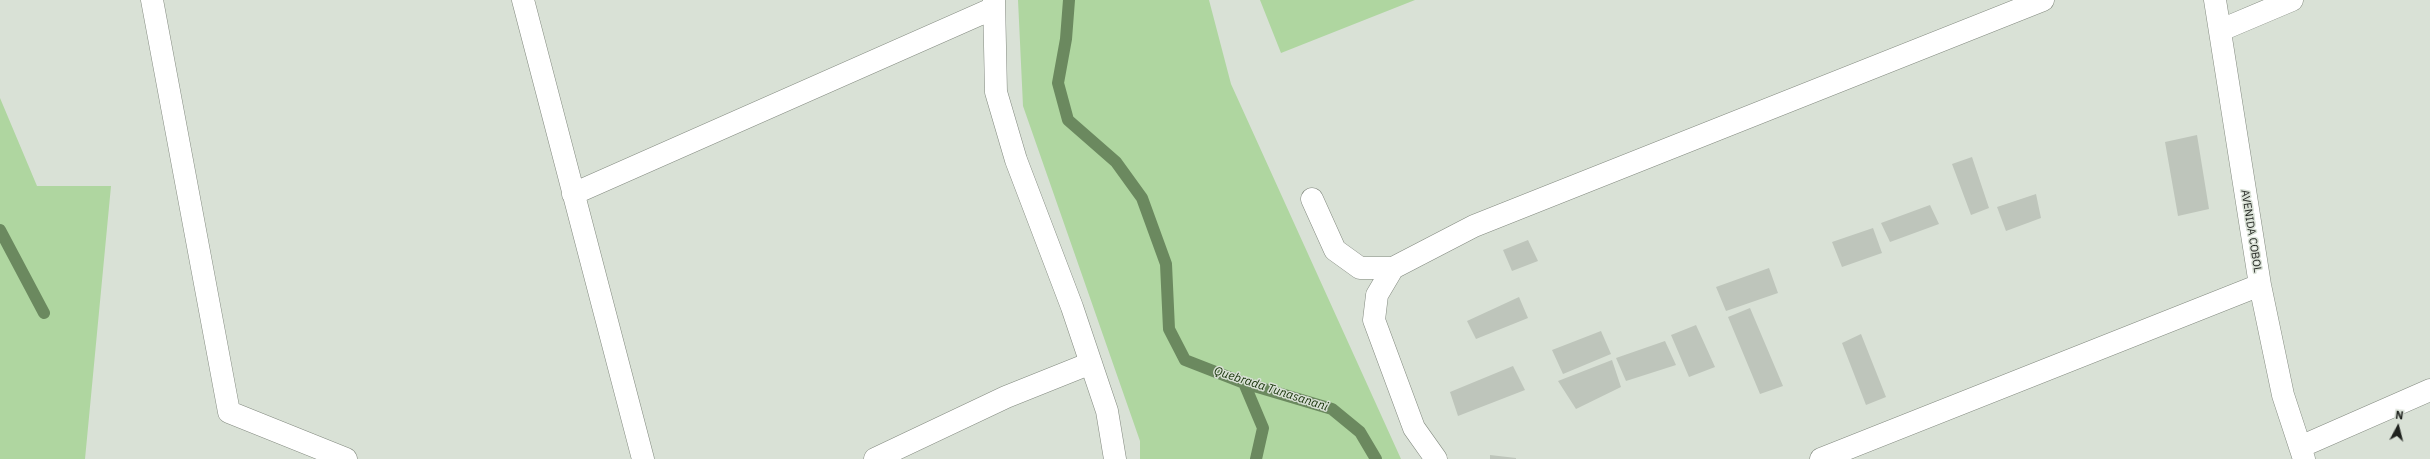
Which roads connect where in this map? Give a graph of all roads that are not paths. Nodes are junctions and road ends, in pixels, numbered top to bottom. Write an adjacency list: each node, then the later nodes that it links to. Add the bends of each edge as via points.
1 (152, 0): 15 (street, via 229,412)
2 (523, 0): 8 (street)
3 (2043, 0): 10 (street, via 1474,226)
4 (2215, 0): 7 (street, AVENIDA COBOL)
5 (2292, 0): 7 (street)
6 (994, 4): 8 (street); 12 (street, via 996,92 1016,160)
7 (2220, 30): 11 (street, AVENIDA COBOL)
8 (572, 194): 16 (street)
9 (1312, 199): 10 (street, via 1336,250 1360,268)
10 (1392, 268): 19 (street, via 1377,295 1374,320 1414,428)
11 (2260, 285): 14 (street, AVENIDA COBOL, via 2283,395); 20 (street)
12 (1091, 362): 17 (street, via 1006,397); 18 (street, via 1107,411)
13 (2430, 390): 14 (street)
14 (2302, 453)
15 (341, 458)
16 (643, 459)
17 (875, 459)
18 (1114, 459)
19 (1436, 459)
20 (1821, 459)

